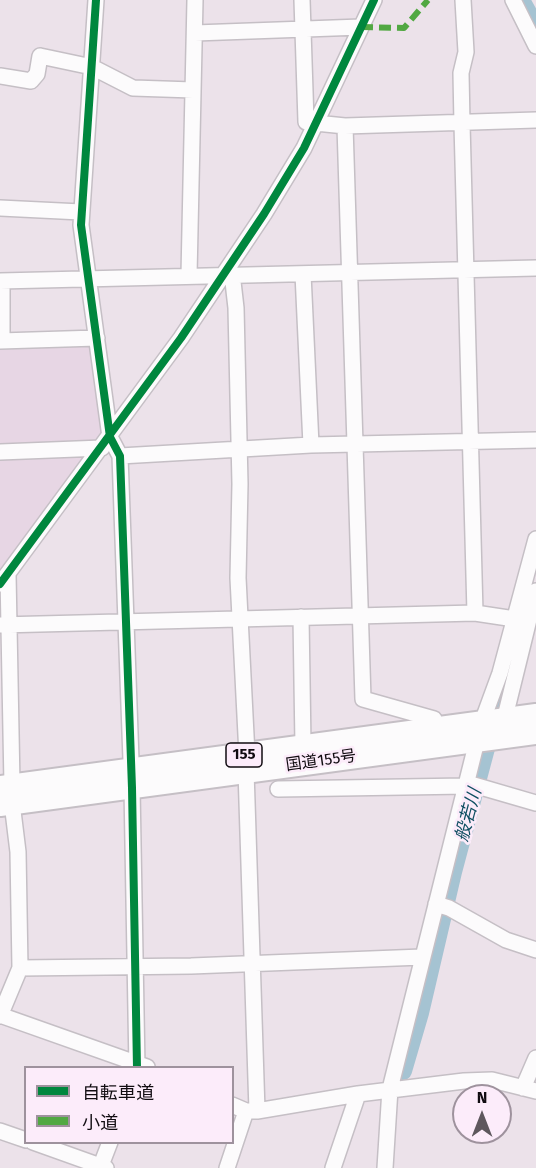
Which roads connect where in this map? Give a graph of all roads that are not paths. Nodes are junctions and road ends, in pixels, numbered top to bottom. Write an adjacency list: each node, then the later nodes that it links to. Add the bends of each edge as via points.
1 (96, 0): 11 (street)
2 (195, 0): 9 (street)
3 (302, 0): 8 (street)
4 (374, 0): 7 (street)
5 (463, 0): 15 (street, via 466,52 461,73)
6 (513, 0): 10 (street)
7 (361, 27): 8 (street); 16 (street)
8 (303, 28): 9 (street); 16 (street, via 306,123)
9 (195, 33): 13 (street)
10 (536, 46)
11 (92, 67): 12 (street, via 40,56 37,74 31,81); 13 (street, via 133,88); 19 (street)
12 (0, 76)
13 (193, 90): 25 (street)
14 (536, 120): 15 (street)
15 (462, 124): 17 (street); 21 (street)
16 (314, 125): 17 (street); 22 (street)
17 (345, 126): 23 (street)
18 (0, 208): 19 (street)
19 (81, 212): 26 (street)
20 (536, 268): 21 (street)
21 (466, 270): 23 (street); 32 (street)
22 (228, 273): 24 (street); 25 (street); 31 (street); 35 (street, via 236,308)
23 (350, 273): 24 (street); 33 (street)
24 (303, 274): 34 (street)
25 (189, 275): 26 (street)
26 (88, 278): 27 (street); 28 (street)
27 (1, 280): 29 (street)
28 (97, 338): 29 (street); 31 (street)
29 (1, 341)
30 (536, 440): 32 (street)
31 (106, 442): 36 (street); 37 (street); 39 (street)
32 (471, 442): 33 (street); 41 (street)
33 (353, 444): 34 (street); 42 (street)
34 (311, 445): 35 (street)
35 (239, 448): 37 (street); 44 (street)
36 (0, 452)
37 (120, 456): 46 (street)
38 (536, 539): 45 (street)
39 (4, 579): 47 (street)
40 (536, 591): 45 (street)
41 (475, 613): 42 (street); 45 (street)
42 (358, 616): 43 (street); 49 (street, via 363,699)
43 (301, 617): 44 (street); 52 (street)
44 (241, 619): 46 (street); 53 (street)
45 (520, 619): 50 (street); 50 (street, via 500,673)
46 (125, 621): 47 (street); 54 (street)
47 (4, 625): 57 (street)
48 (536, 715): 50 (highway, 国道155号 / 155)
49 (435, 719)
50 (491, 730): 51 (highway, 国道155号 / 155); 52 (highway, 国道155号 / 155); 53 (highway, 国道155号 / 155); 55 (street)
51 (536, 733)
52 (303, 746): 53 (highway, 国道155号 / 155)
53 (246, 763): 54 (highway, 国道155号 / 155); 62 (street)
54 (131, 778): 57 (highway, 国道155号 / 155); 63 (street)
55 (471, 784): 56 (street); 58 (street); 59 (street)
56 (278, 789)
57 (6, 795): 64 (street, via 18,852)
58 (536, 803)
59 (441, 906): 60 (street, via 506,940); 61 (street)
60 (536, 950)
61 (422, 957): 62 (street); 68 (street)
62 (252, 964): 63 (street); 71 (street)
63 (136, 967): 64 (street); 67 (street)
64 (20, 968): 65 (street)
65 (0, 1015): 67 (street)
66 (536, 1058): 69 (street)
67 (141, 1066)
68 (390, 1089): 69 (street, via 492,1080); 70 (street); 79 (street)
69 (529, 1089)
70 (357, 1094): 71 (street); 78 (street)
71 (245, 1109): 77 (street)
72 (0, 1131): 73 (street)
73 (24, 1139)
74 (36, 1144): 76 (street)
75 (110, 1144): 76 (street)
76 (102, 1167)
77 (227, 1168)
78 (333, 1168)
79 (385, 1168)

